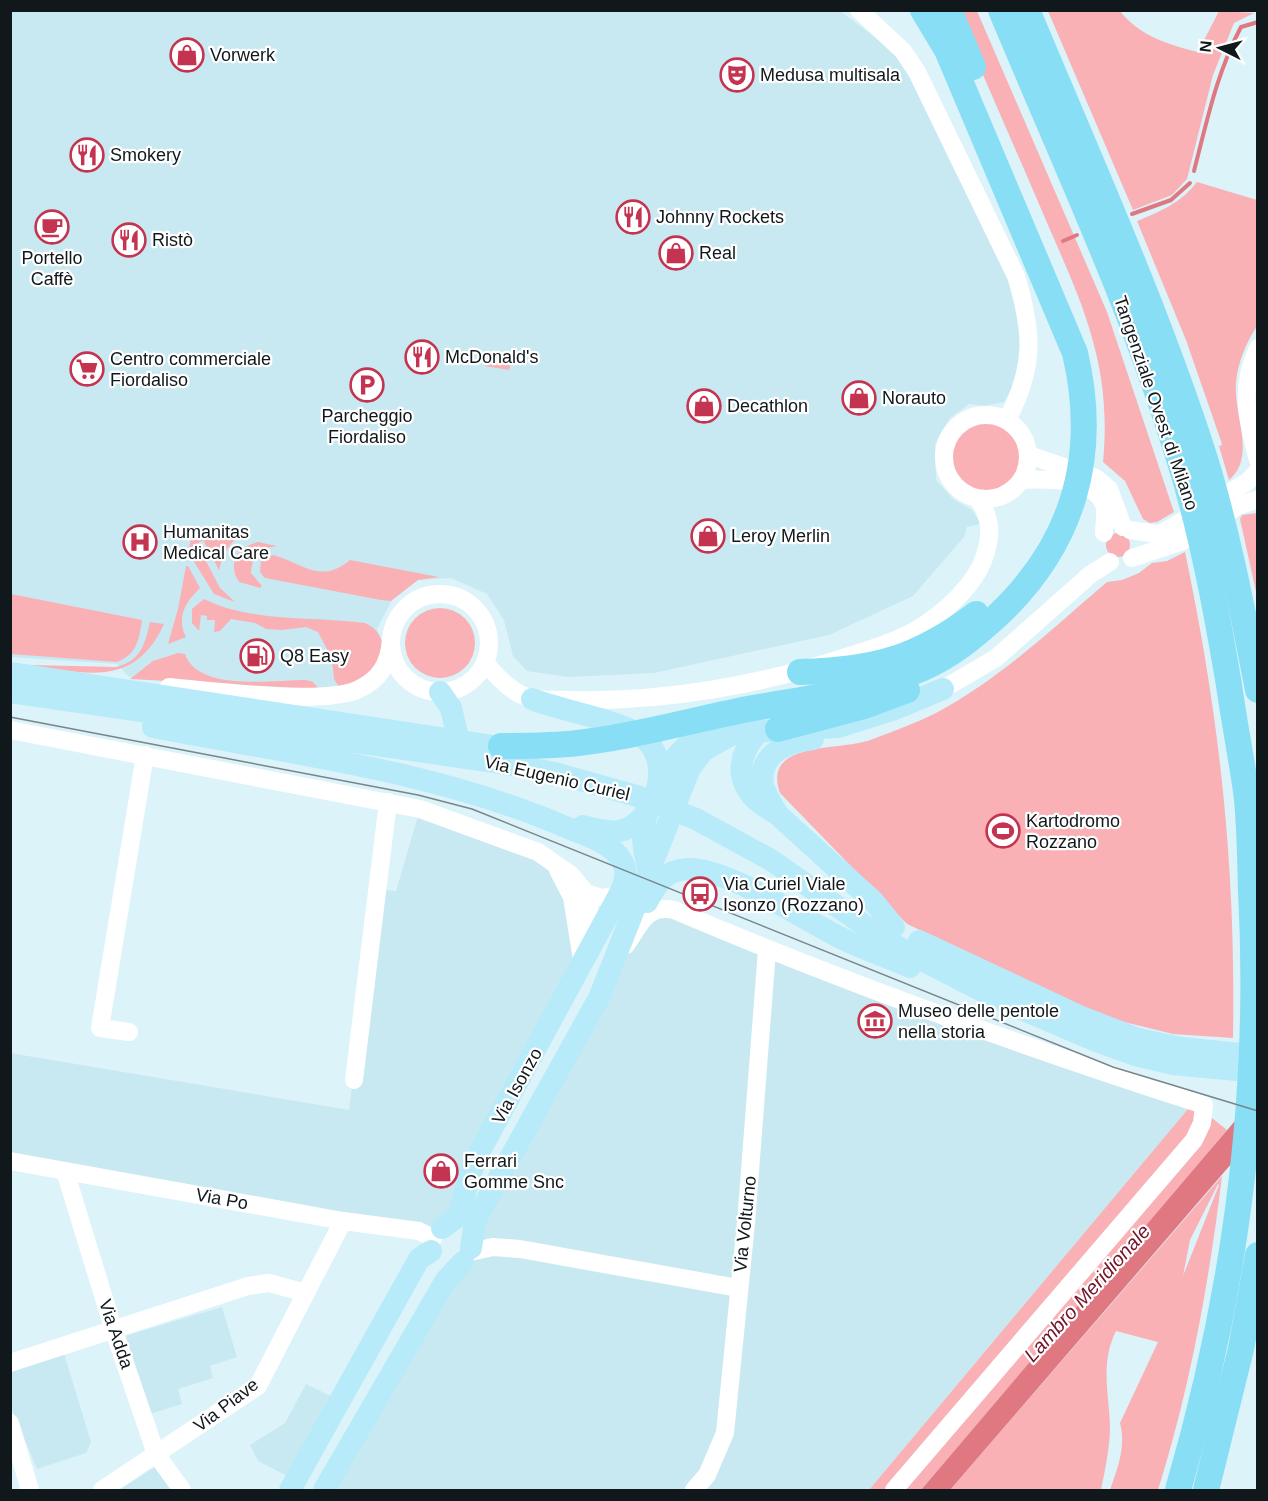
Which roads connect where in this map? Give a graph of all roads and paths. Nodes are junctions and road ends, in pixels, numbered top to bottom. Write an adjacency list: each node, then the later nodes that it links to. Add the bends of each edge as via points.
1 (859, 10): 9 (street, via 903,51 917,72 1016,276 1026,310 1029,354 1020,394)
2 (923, 10): 11 (highway, via 947,50 1059,315)
3 (949, 10): 11 (highway, via 1073,303 1094,366 1100,417)
4 (1001, 10): 23 (highway, Tangenziale Ovest di Milano, via 1133,326)
5 (1027, 10): 7 (highway, Tangenziale Ovest di Milano)
6 (1036, 10): 7 (highway)
7 (1056, 80): 23 (highway, Tangenziale Ovest di Milano, via 1138,272 1205,460)
8 (1257, 348): 10 (street, via 1245,389 1245,407)
9 (1006, 420): 12 (street, via 1018,429); 16 (street, via 982,415 970,418 951,434 945,447 947,474 954,486)
10 (1254, 430): 13 (street)
11 (1085, 438): 18 (highway)
12 (1029, 454): 15 (street); 19 (street, via 1096,478 1109,489)
13 (1257, 460)
14 (1257, 471): 19 (street, via 1247,482 1164,532)
15 (1022, 480): 16 (street, via 1003,496); 20 (street, via 1071,481 1096,494 1104,504)
16 (978, 499): 26 (street, via 988,514 987,549 981,567 944,610 916,630 882,646)
17 (1257, 499): 21 (street, via 1238,506 1183,541)
18 (1070, 507): 26 (highway, via 988,604 953,631 888,662 848,670); 36 (highway, via 1062,560 1044,586 982,651 912,688 864,706); 39 (highway, via 1062,530 1040,567 1014,600 974,638 922,668 869,685 579,743)
19 (1126, 528): 20 (street, via 1112,527); 21 (street, via 1134,534 1137,547)
20 (1104, 533): 22 (street, via 1100,549)
21 (1132, 558): 22 (street, via 1121,564)
22 (1110, 562): 29 (street, via 1091,574 996,658)
23 (1226, 593): 30 (highway, Tangenziale Ovest di Milano); 69 (highway, Tangenziale Ovest di Milano, via 1246,794 1255,958)
24 (391, 640): 25 (street, via 398,616 418,599 444,593 457,596 469,603 485,623 489,650); 28 (street, via 390,659 379,675 357,690 338,695 204,690); 32 (street, via 399,671 425,690)
25 (485, 663): 32 (street, via 467,684); 34 (street, via 501,680)
26 (800, 672): 34 (street, via 617,701)
27 (10, 673): 38 (main road, Via Eugenio Curiel)
28 (94, 678)
29 (943, 689): 36 (main road, via 843,726); 45 (main road, via 896,718 861,732 792,741 779,748 768,761 763,783)
30 (1257, 690)
31 (10, 692): 38 (main road, Via Eugenio Curiel)
32 (440, 692): 43 (main road, via 451,708 459,749 473,774 479,784)
33 (10, 698): 43 (main road, via 424,778)
34 (532, 699): 41 (main road, via 633,729 651,746 657,761)
35 (10, 730): 40 (street)
36 (768, 730): 37 (main road); 45 (main road, via 746,747 741,760 748,792 761,806)
37 (730, 735): 41 (main road, via 709,734 687,746); 48 (main road, Via Isonzo, via 704,751 690,768)
38 (449, 747): 39 (main road, Via Eugenio Curiel)
39 (501, 754): 41 (main road, Via Eugenio Curiel)
40 (145, 755): 42 (street); 58 (street, via 100,1028)
41 (646, 795): 44 (main road, Via Eugenio Curiel); 46 (main road, via 631,826 618,831); 48 (main road, via 642,842)
42 (388, 802): 47 (street, via 447,817); 62 (street)
43 (504, 802): 46 (main road)
44 (698, 813): 51 (main road, Via Eugenio Curiel, via 777,849 861,909); 57 (main road, Via Eugenio Curiel, via 900,948)
45 (776, 813): 51 (main road, via 874,902)
46 (540, 816): 49 (main road, via 609,847 621,860)
47 (552, 861): 50 (street); 54 (street, via 572,897)
48 (649, 873): 55 (main road, Via Isonzo)
49 (623, 886): 50 (street, via 602,898); 52 (main road, Via Isonzo)
50 (586, 893): 52 (street)
51 (894, 927): 60 (main road, Via Eugenio Curiel, via 1108,1028)
52 (596, 942): 54 (main road, Via Isonzo); 56 (main road, Via Isonzo, via 601,976)
53 (767, 950): 55 (street, via 661,907 649,912); 70 (street, Via Volturno); 82 (street, via 1204,1105 1202,1123 1194,1140)
54 (583, 966): 66 (main road, Via Isonzo, via 482,1147 456,1218)
55 (610, 969): 56 (main road, Via Isonzo); 57 (main road, via 661,878 673,872 696,870 754,891 842,939)
56 (599, 998): 67 (main road, Via Isonzo, via 476,1221)
57 (998, 999): 60 (main road, Via Eugenio Curiel, via 1135,1055 1173,1064)
58 (129, 1032)
59 (1257, 1056): 60 (main road, Via Eugenio Curiel)
60 (1223, 1061): 61 (main road, Via Eugenio Curiel)
61 (1257, 1072)
62 (354, 1080)
63 (10, 1161): 64 (street, Via Po)
64 (65, 1171): 65 (street, Via Po); 72 (street, Via Adda)
65 (343, 1221): 66 (street, Via Po, via 419,1231); 71 (street, Via Piave)
66 (435, 1239): 67 (main road, via 460,1228 468,1236); 67 (main road, via 434,1257 444,1265 451,1266); 79 (main road, Via Isonzo, via 418,1259)
67 (468, 1254): 70 (street, via 493,1247 520,1249); 80 (main road, Via Isonzo, via 446,1280)
68 (1257, 1255): 69 (highway, Tangenziale Ovest di Milano)
69 (1245, 1260): 83 (highway, Tangenziale Ovest di Milano); 84 (highway, Tangenziale Ovest di Milano, via 1240,1349)
70 (738, 1288): 81 (street, Via Volturno, via 725,1433 708,1475)
71 (306, 1293): 72 (street, via 269,1283 248,1286); 75 (street, Via Piave, via 258,1386)
72 (114, 1331): 73 (street); 75 (street, Via Adda)
73 (10, 1363)
74 (10, 1423): 76 (street)
75 (156, 1454): 77 (street, Via Piave); 78 (street, Via Adda)
76 (30, 1491)
77 (102, 1491)
78 (182, 1491)
79 (290, 1491)
80 (324, 1491)
81 (694, 1491)
82 (894, 1491)
83 (1178, 1491)
84 (1206, 1491)

